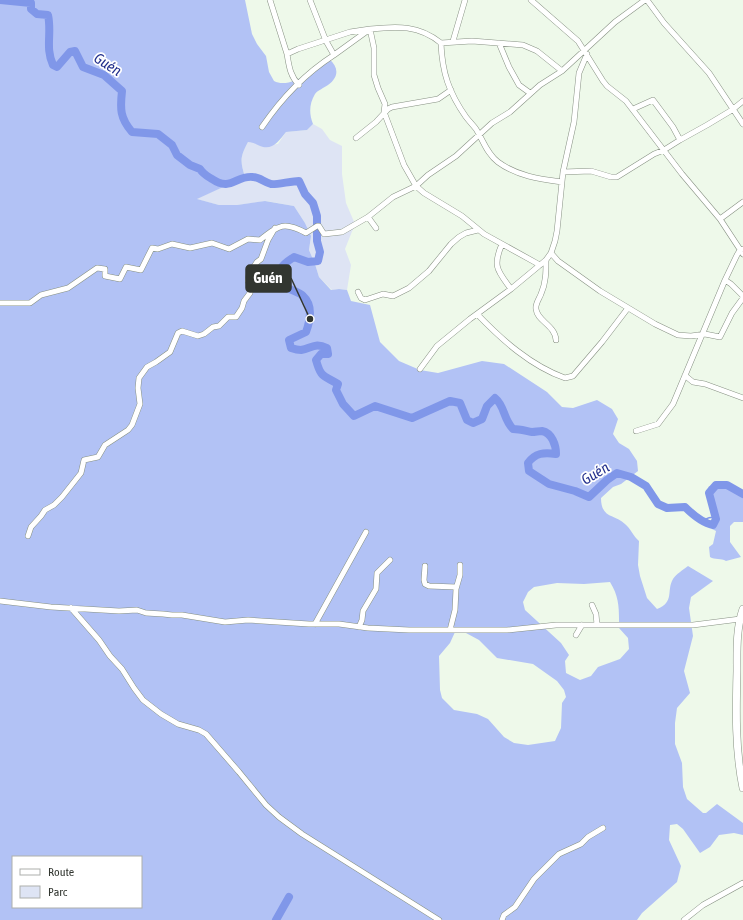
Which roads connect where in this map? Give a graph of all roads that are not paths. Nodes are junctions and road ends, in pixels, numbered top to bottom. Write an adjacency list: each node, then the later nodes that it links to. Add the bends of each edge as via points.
1 (270, 0): 12 (street)
2 (310, 0): 7 (street)
3 (465, 0): 8 (street)
4 (531, 0): 11 (street, via 578,41)
5 (646, 0): 11 (street, via 615,22); 20 (street, via 709,72)
6 (370, 29): 7 (street, via 355,30); 9 (street, via 410,28); 13 (street); 21 (street, via 374,48 374,75 385,104)
7 (326, 41): 12 (street); 13 (street)
8 (452, 41): 9 (street); 10 (street)
9 (442, 43): 16 (street, via 444,74)
10 (499, 43): 14 (street, via 516,43 530,47); 17 (street, via 516,79)
11 (586, 52): 14 (street); 19 (street, via 603,81); 28 (street, via 579,73 574,122)
12 (287, 54): 15 (street, via 291,75)
13 (334, 55): 15 (street)
14 (562, 71): 17 (street)
15 (299, 85): 23 (street, via 278,105)
16 (451, 90): 21 (street, via 438,99 392,107); 24 (street, via 461,110)
17 (530, 93): 24 (street)
18 (743, 101): 20 (street)
19 (633, 109): 26 (street, via 653,100); 27 (street)
20 (732, 110): 22 (street); 26 (street)
21 (384, 112): 25 (street); 30 (street, via 404,165)
22 (743, 124)
23 (262, 127)
24 (479, 135): 29 (street, via 494,158 513,171); 30 (street)
25 (356, 138)
26 (680, 140): 27 (street)
27 (664, 150): 28 (street, via 614,177 591,171); 33 (street)
28 (563, 172): 29 (street)
29 (562, 182): 39 (street, via 558,231)
30 (416, 186): 32 (street, via 393,197); 36 (street, via 462,216)
31 (743, 202): 33 (street)
32 (368, 217): 34 (street, via 342,232 324,234 318,226 306,233 287,226); 35 (street)
33 (720, 219): 38 (street)
34 (275, 228): 46 (street, via 260,240 248,239 229,249 212,243 190,248 172,244 158,249 152,248 142,270 126,267 120,279 105,276 105,269 97,268 68,288 42,295 30,303); 56 (street, via 261,259 249,274 250,293 236,316 228,317 221,324 198,336 182,331 178,333 170,352 147,367 139,378 140,404 132,425 105,445 98,457 84,460 81,473 62,497 45,510)
35 (376, 228)
36 (478, 230): 37 (street); 44 (street, via 459,237 429,271 409,288 392,296 383,294 365,300)
37 (502, 244): 41 (street); 43 (street, via 496,264)
38 (742, 251): 42 (street)
39 (551, 253): 40 (street); 47 (street, via 575,274)
40 (546, 260): 41 (street); 50 (street, via 546,279 536,309 555,334)
41 (540, 265): 43 (street)
42 (725, 280): 45 (street); 49 (street)
43 (511, 289): 48 (street)
44 (358, 292)
45 (743, 297): 49 (street, via 720,337)
46 (0, 303)
47 (628, 308): 48 (street, via 573,376 565,378 540,367); 49 (street, via 678,335)
48 (477, 314): 51 (street, via 437,346)
49 (702, 335): 52 (street)
50 (556, 340)
51 (420, 368)
52 (685, 375): 53 (street, via 693,382); 54 (street, via 673,404 658,424)
53 (743, 398)
54 (636, 431)
55 (366, 532): 66 (street)
56 (28, 536)
57 (390, 560): 69 (street, via 377,573 376,589 363,611)
58 (460, 565): 60 (street)
59 (425, 566): 60 (street, via 424,580 427,585)
60 (456, 587): 70 (street, via 455,610)
61 (0, 601): 63 (street)
62 (592, 605): 68 (street)
63 (71, 608): 66 (street, via 137,610 225,622 248,620); 75 (street, via 118,663 143,700 178,724 206,734 279,817)
64 (743, 610): 65 (main road)
65 (740, 619): 68 (street, via 694,625); 72 (main road, via 736,710 737,748)
66 (315, 624): 69 (street)
67 (582, 625): 68 (street); 70 (street, via 507,630); 71 (street)
68 (597, 625)
69 (360, 627): 70 (street)
70 (450, 630)
71 (576, 635)
72 (743, 788)
73 (603, 828): 76 (street, via 581,844 559,854 534,879 515,907 504,915)
74 (743, 883): 77 (street, via 704,905)
75 (439, 920)
76 (502, 920)
77 (684, 920)

